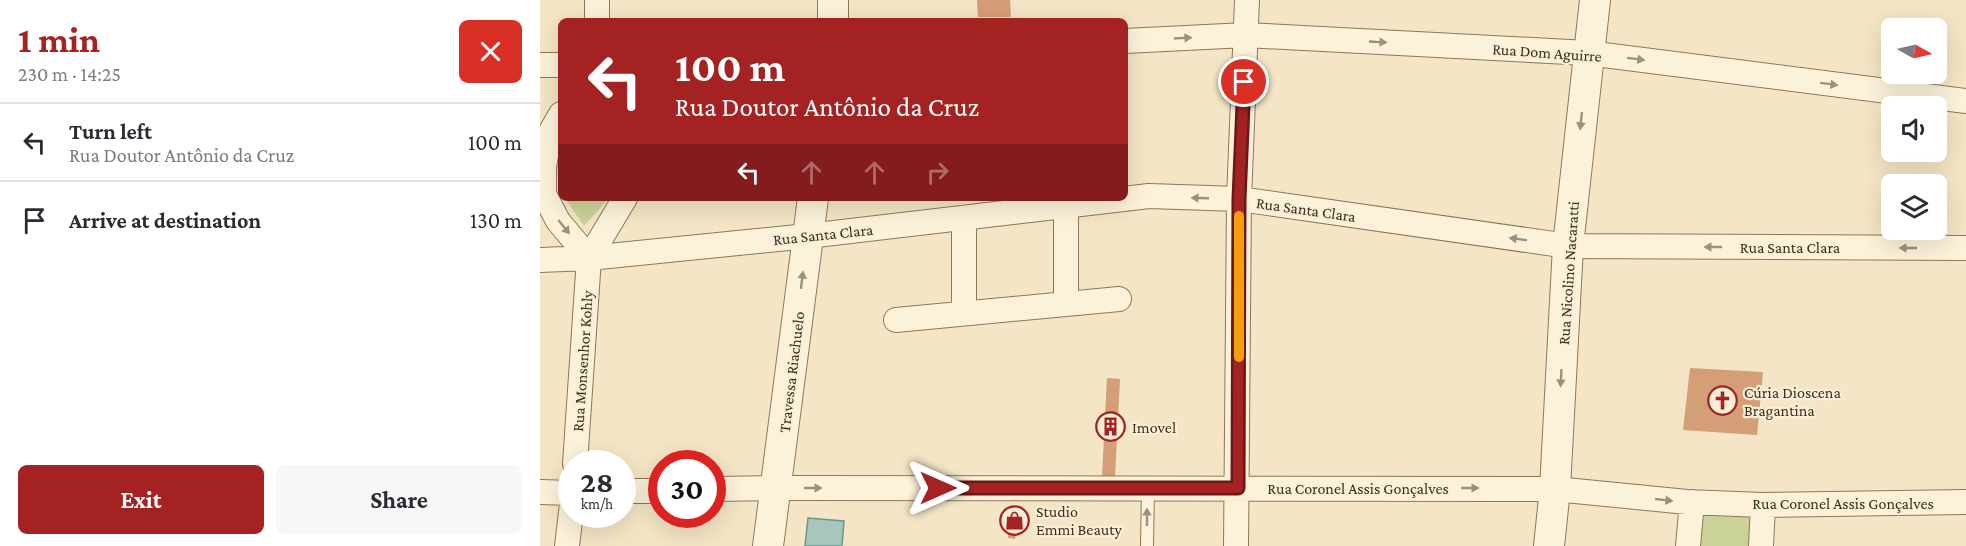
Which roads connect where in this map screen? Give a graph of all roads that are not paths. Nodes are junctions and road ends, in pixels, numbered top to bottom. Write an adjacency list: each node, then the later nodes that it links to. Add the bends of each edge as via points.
1 (597, 0): 5 (street)
2 (833, 0): 6 (street)
3 (1246, 0): 7 (street)
4 (1594, 0): 9 (street, Rua Nicolino Nacaratti)
5 (597, 18)
6 (833, 18)
7 (1246, 35): 8 (street, Rua Dom Aguirre, one-way to 7); 9 (street, Rua Dom Aguirre, one-way to 9); 15 (street)
8 (1128, 41)
9 (1587, 53): 12 (street, Rua Dom Aguirre, one-way to 12); 22 (street, Rua Nicolino Nacaratti, one-way to 22)
10 (540, 65): 11 (street)
11 (558, 65)
12 (1966, 101)
13 (558, 119): 24 (street, one-way to 24, via 550,133 544,194 558,220)
14 (1128, 199): 15 (street, Rua Santa Clara, one-way to 14)
15 (1239, 199): 22 (street, Rua Santa Clara, one-way to 15); 33 (street)
16 (623, 201): 24 (street, Rua Monsenhor Kohly)
17 (813, 201): 21 (street, Travessa Riachuelo)
18 (1108, 201): 19 (street, Rua Santa Clara, one-way to 19)
19 (1066, 206): 20 (street, Rua Santa Clara); 27 (street)
20 (964, 218): 21 (street, Rua Santa Clara); 28 (street)
21 (808, 236): 24 (street, Rua Santa Clara); 31 (street, Travessa Riachuelo, one-way to 21)
22 (1568, 246): 23 (street, Rua Santa Clara, one-way to 22); 35 (street, Rua Nicolino Nacaratti, one-way to 35)
23 (1966, 248)
24 (589, 258): 25 (street, Rua Santa Clara); 30 (street, Rua Monsenhor Kohly)
25 (540, 260)
26 (1119, 299): 27 (street)
27 (1066, 304): 28 (street)
28 (964, 313): 29 (street)
29 (896, 320)
30 (576, 450)
31 (776, 488): 32 (street, Rua Coronel Assis Gonçalves, one-way to 32); 34 (street, Rua Coronel Assis Gonçalves); 43 (street, Travessa Riachuelo)
32 (1148, 488): 33 (street, Rua Coronel Assis Gonçalves); 44 (lane, one-way to 32)
33 (1238, 488): 35 (street, Rua Coronel Assis Gonçalves, one-way to 35); 45 (street)
34 (726, 489)
35 (1555, 489): 38 (street, Rua Coronel Assis Gonçalves, one-way to 38); 46 (street, Rua Nicolino Nacaratti)
36 (540, 492): 37 (street)
37 (558, 493)
38 (1692, 502): 40 (street, Rua Coronel Assis Gonçalves); 47 (street)
39 (1966, 502): 40 (street, Rua Coronel Assis Gonçalves)
40 (1763, 505): 48 (street)
41 (569, 528): 42 (street)
42 (567, 546)
43 (768, 546)
44 (1147, 546)
45 (1236, 546)
46 (1549, 546)
47 (1688, 546)
48 (1761, 546)

